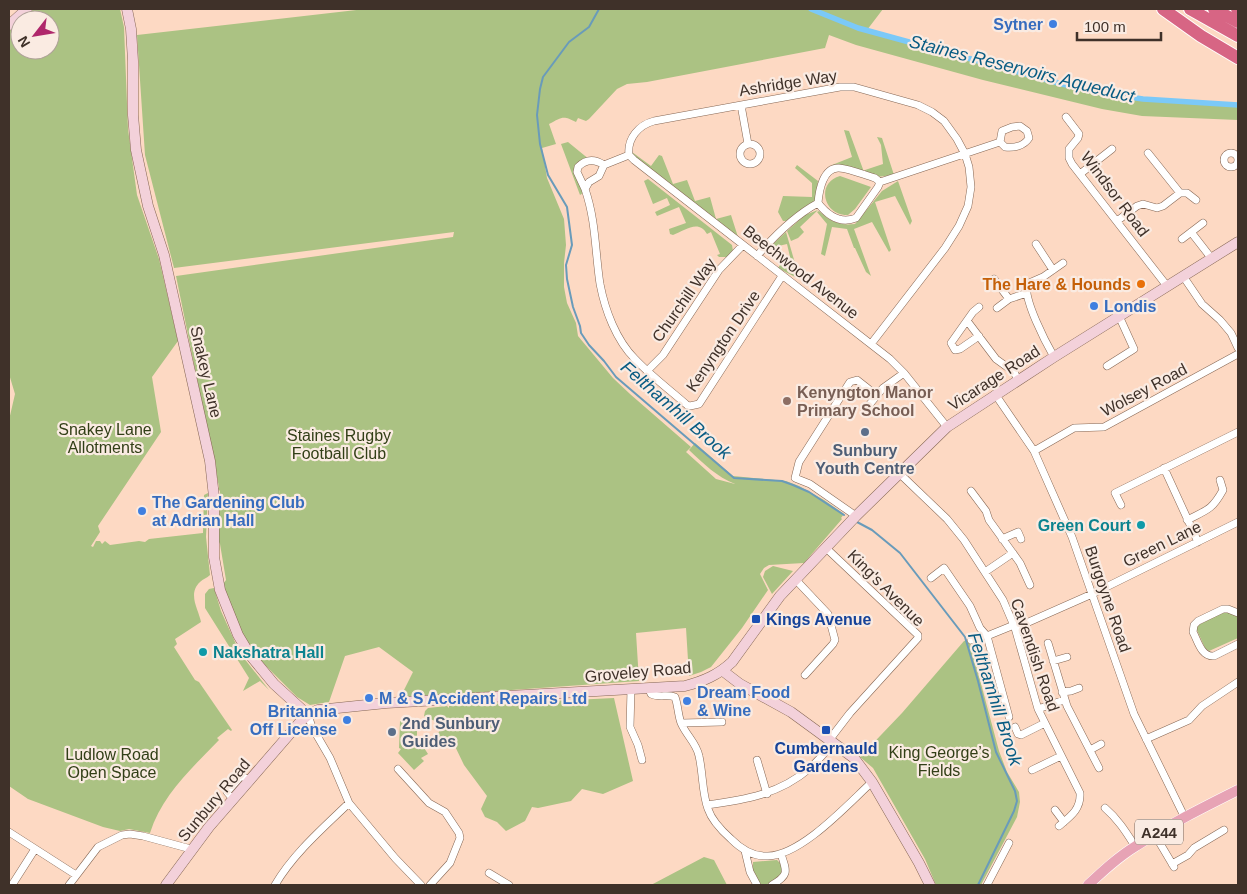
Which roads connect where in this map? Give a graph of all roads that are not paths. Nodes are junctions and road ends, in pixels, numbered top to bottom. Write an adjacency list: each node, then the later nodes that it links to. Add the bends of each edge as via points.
1 (27, 9): 7 (street)
2 (127, 9): 96 (street, Snakey Lane, via 131,29 136,150 148,206 164,255 210,461 214,557 220,590 238,635 250,654 274,684)
3 (1163, 9): 9 (highway)
4 (1190, 9): 8 (highway)
5 (1214, 9): 6 (highway)
6 (1238, 22)
7 (9, 25)
8 (1238, 36)
9 (1238, 58)
10 (740, 105): 13 (street); 15 (street, Ashridge Way, via 646,123 629,142); 17 (street, Ashridge Way, via 854,87 918,104 932,112 944,121)
11 (1066, 117): 19 (street, Windsor Road, via 1079,134 1068,149 1069,158)
12 (1000, 142): 17 (street)
13 (748, 144)
14 (1112, 149): 19 (street)
15 (629, 153): 18 (street, Kenyngton Drive); 31 (street, Beechwood Avenue)
16 (1148, 153): 22 (street)
17 (965, 154): 20 (street); 47 (street, Ashridge Way, via 971,187 968,206 959,226)
18 (604, 165): 21 (street, Kenyngton Drive, via 599,176); 21 (street, Kenyngton Drive, via 592,160 578,168)
19 (1080, 174): 25 (street, Windsor Road)
20 (880, 182): 24 (street, via 856,218 836,219); 24 (street, via 838,168 832,170 821,186)
21 (584, 190): 52 (street, Kenyngton Drive, via 592,210 604,303 624,346)
22 (1180, 193): 23 (street); 25 (street, via 1157,208 1143,204 1136,206)
23 (1196, 200)
24 (818, 203): 32 (street, via 794,218)
25 (1117, 222): 39 (street, Windsor Road)
26 (1203, 223): 27 (street)
27 (1191, 232): 28 (street); 33 (street)
28 (1182, 239)
29 (1238, 242): 33 (street, Vicarage Road)
30 (1036, 244): 35 (street)
31 (743, 245): 32 (street, Beechwood Avenue); 52 (street, Churchill Way, via 719,270 663,355)
32 (757, 256): 36 (street, Beechwood Avenue)
33 (1212, 259): 37 (street, Vicarage Road)
34 (1063, 263): 35 (street)
35 (1053, 270): 40 (street, via 1027,284)
36 (782, 276): 47 (street, Beechwood Avenue); 52 (street, Kenyngton Drive, via 699,404 687,405)
37 (1184, 276): 39 (street, Vicarage Road); 48 (street, via 1202,304 1231,333)
38 (994, 279): 41 (street)
39 (1167, 286): 44 (street, Vicarage Road)
40 (1027, 293): 41 (street); 50 (street)
41 (1009, 299): 43 (street)
42 (980, 307): 45 (street)
43 (998, 308)
44 (1119, 316): 50 (street, Vicarage Road); 51 (street, via 1134,349)
45 (968, 322): 46 (street); 46 (street, via 951,343 955,350)
46 (978, 336): 54 (street)
47 (871, 344): 53 (street, Beechwood Avenue)
48 (1238, 348)
49 (1238, 354): 60 (street, Wolsey Road, via 1104,427 1074,428)
50 (1054, 357): 54 (street, Vicarage Road)
51 (1107, 366)
52 (648, 370)
53 (904, 373): 56 (street); 58 (street, Beechwood Avenue)
54 (1018, 380): 55 (street, Vicarage Road)
55 (995, 394): 58 (street, Vicarage Road); 60 (street, Burgoyne Road)
56 (876, 396): 57 (street); 66 (street, via 857,380 850,382 798,462 795,478 810,484)
57 (865, 410)
58 (946, 427): 62 (street, Vicarage Road)
59 (1238, 432): 61 (street)
60 (1034, 451): 78 (street, Burgoyne Road, via 1072,537)
61 (1164, 468): 65 (street, via 1115,493); 67 (street)
62 (899, 472): 66 (street, Vicarage Road); 74 (street, Cavendish Road, via 947,519)
63 (1220, 480): 67 (street, via 1223,490 1216,503)
64 (971, 492): 69 (street)
65 (1121, 505)
66 (856, 516): 72 (street, Vicarage Road)
67 (1187, 520): 71 (street)
68 (1238, 522): 71 (street, Green Lane)
69 (1002, 539): 70 (street, via 1018,532); 73 (street)
70 (1021, 539)
71 (1198, 542): 78 (street, Green Lane)
72 (826, 548): 76 (street, Vicarage Road); 103 (street, King's Avenue, via 918,635 850,713)
73 (1013, 553): 74 (street); 77 (street)
74 (985, 572): 80 (street, Cavendish Road, via 1003,600)
75 (931, 578): 81 (street, via 944,568)
76 (795, 579): 87 (street, Vicarage Road); 88 (street, via 828,614 835,640)
77 (1030, 585)
78 (1092, 594): 80 (street, Green Lane); 102 (street, Burgoyne Road, via 1134,714)
79 (1238, 613): 84 (street, via 1223,609 1198,621 1193,632 1203,652 1210,656)
80 (1014, 626): 81 (street, Green Lane); 95 (street, Cavendish Road)
81 (986, 635): 82 (street, Green Lane); 97 (street)
82 (971, 640)
83 (1048, 643): 86 (street)
84 (1238, 644)
85 (1068, 657): 86 (street)
86 (1053, 661): 93 (street)
87 (722, 671): 92 (street, Groveley Road, via 686,686); 103 (street)
88 (805, 675)
89 (1238, 682): 102 (street, via 1202,706 1189,720)
90 (1078, 688): 93 (street)
91 (630, 689): 92 (street, Groveley Road); 96 (street, Groveley Road, via 386,703 324,709); 107 (street, via 630,727)
92 (649, 689): 100 (street, via 655,696 675,697)
93 (1062, 692): 94 (street)
94 (1064, 700): 95 (street); 105 (street)
95 (1038, 709): 99 (street, Cavendish Road)
96 (308, 715): 115 (street); 126 (street, Sunbury Road)
97 (1009, 717)
98 (722, 722): 100 (street)
99 (1045, 723): 101 (street, via 1021,735); 106 (street, Cavendish Road)
100 (682, 724): 116 (street, via 699,755)
101 (1015, 728)
102 (1146, 739): 119 (street, Burgoyne Road)
103 (832, 741): 112 (street, via 854,758); 114 (street, via 810,768 792,782)
104 (1101, 744): 105 (street)
105 (1090, 750): 109 (street)
106 (1061, 756): 111 (street); 118 (street, Cavendish Road, via 1080,793 1080,803 1061,824)
107 (642, 760)
108 (757, 760): 114 (street)
109 (1099, 768)
110 (398, 769): 136 (street, via 408,775 429,803 446,812 459,833 450,863)
111 (1032, 770)
112 (872, 782): 128 (street, via 814,835); 140 (street)
113 (1238, 790): 119 (main road, A244)
114 (767, 794): 116 (street)
115 (349, 803): 131 (street, via 312,841); 135 (street)
116 (707, 805): 127 (street, via 713,820)
117 (1105, 808): 124 (street, via 1115,816)
118 (1055, 810)
119 (1184, 818): 122 (main road, A244)
120 (1224, 830): 122 (street, via 1194,848 1173,866)
121 (9, 832): 125 (street)
122 (1154, 835): 124 (main road, A244)
123 (1009, 843): 141 (street)
124 (1135, 846): 142 (main road, A244)
125 (35, 849): 130 (street); 132 (street)
126 (191, 849): 130 (street, via 130,834 122,835 98,847); 134 (street, Sunbury Road)
127 (743, 849): 128 (street, via 754,855); 138 (street)
128 (781, 854): 139 (street, via 786,873)
129 (489, 873): 137 (street)
130 (76, 875): 133 (street)
131 (278, 884)
132 (12, 885)
133 (68, 885)
134 (166, 885)
135 (421, 885)
136 (430, 885)
137 (509, 885)
138 (757, 885)
139 (772, 885)
140 (930, 885)
141 (987, 885)
142 (1088, 885)

